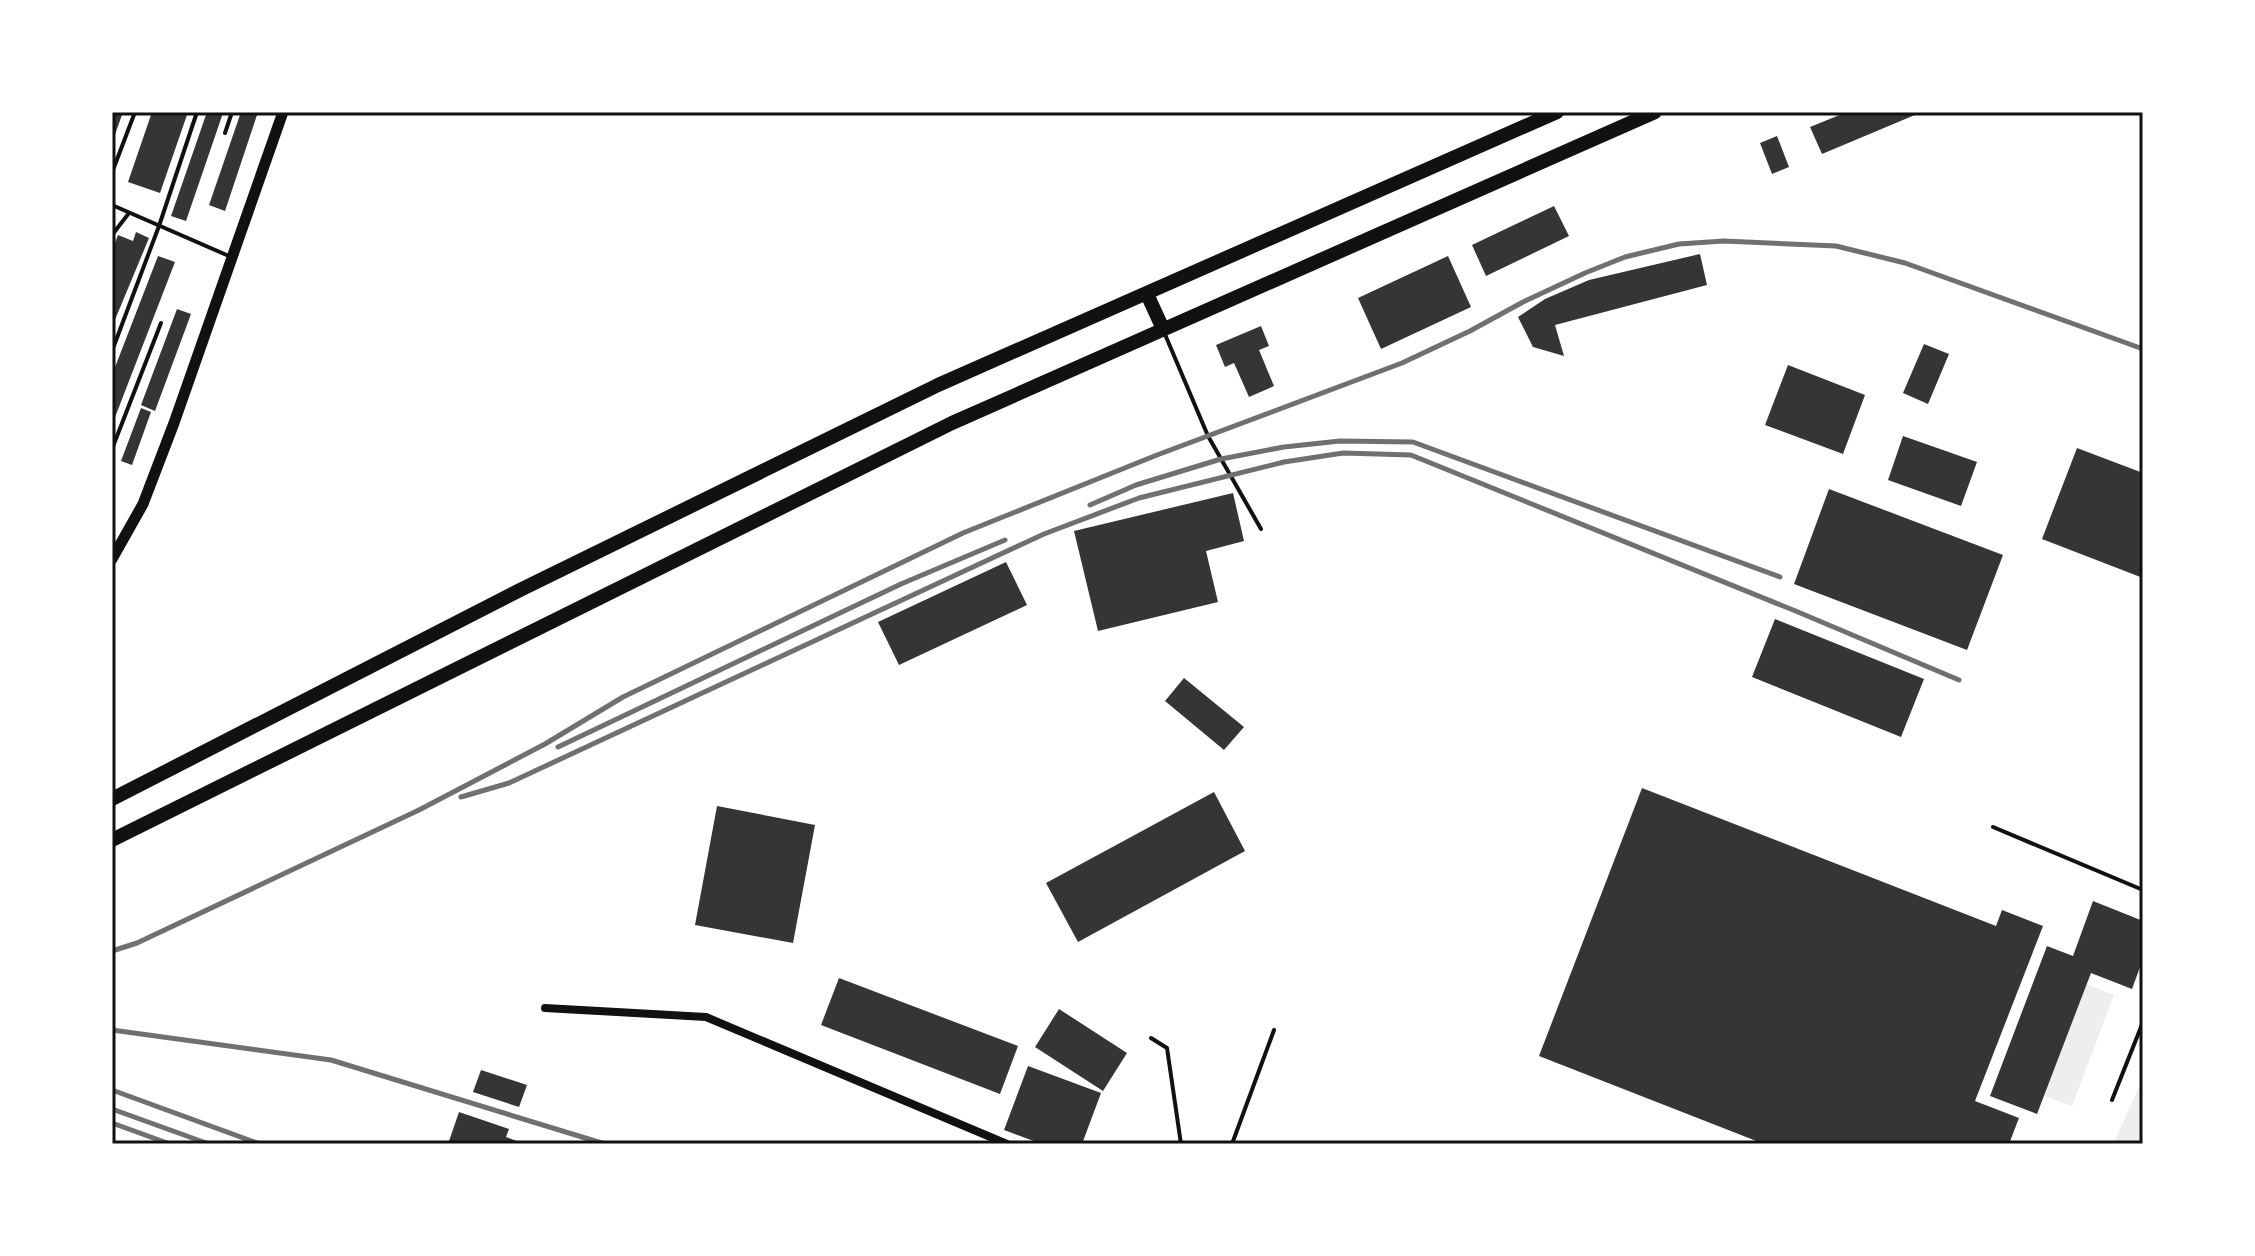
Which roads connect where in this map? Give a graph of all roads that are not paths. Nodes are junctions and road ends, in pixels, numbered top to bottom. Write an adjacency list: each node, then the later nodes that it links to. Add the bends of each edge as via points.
1 (135, 112): 8 (lane)
2 (197, 112): 11 (lane)
3 (232, 112): 7 (lane)
4 (283, 112): 13 (street)
5 (1557, 112): 14 (main road)
6 (1655, 112): 16 (main road)
7 (225, 133)
8 (113, 170)
9 (112, 205): 10 (lane)
10 (129, 213): 11 (lane); 12 (lane)
11 (159, 226): 13 (lane); 17 (lane)
12 (112, 235)
13 (232, 257): 20 (street, via 143,504)
14 (1147, 294): 16 (main road); 21 (main road, via 938,385)
15 (161, 323): 18 (lane)
16 (1163, 329): 19 (lane, via 1208,436); 23 (main road, via 952,423)
17 (112, 351)
18 (112, 449)
19 (1261, 529)
20 (112, 559)
21 (112, 799)
22 (1993, 827): 24 (lane)
23 (112, 840)
24 (2143, 890)
25 (545, 1008): 30 (street, via 706,1017)
26 (2143, 1022): 29 (lane)
27 (1274, 1030): 32 (lane)
28 (1151, 1038): 31 (lane, via 1167,1048)
29 (2112, 1100)
30 (1007, 1144)
31 (1181, 1144)
32 (1232, 1144)

